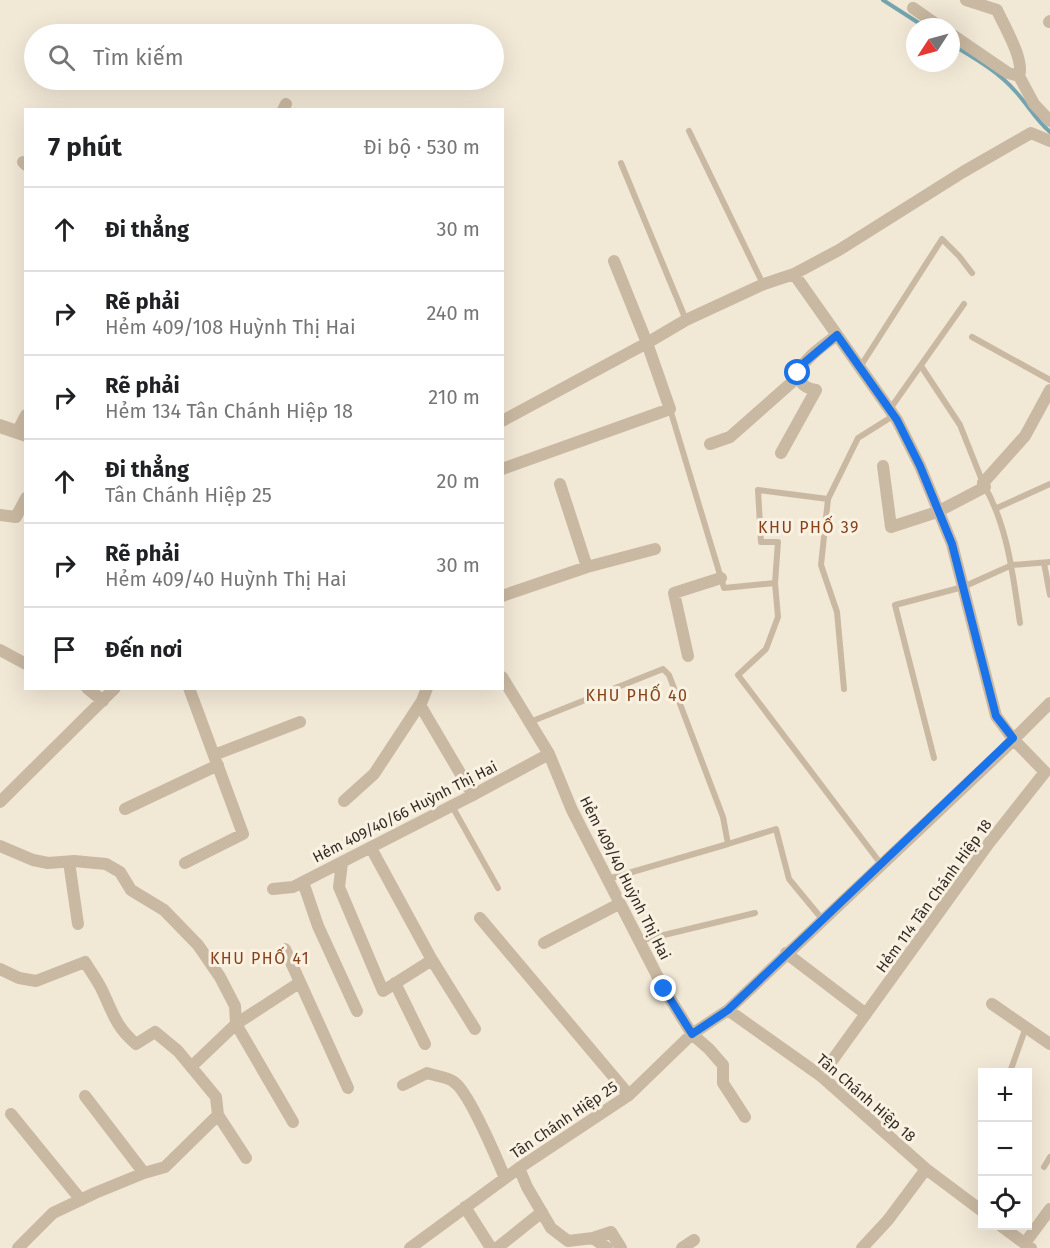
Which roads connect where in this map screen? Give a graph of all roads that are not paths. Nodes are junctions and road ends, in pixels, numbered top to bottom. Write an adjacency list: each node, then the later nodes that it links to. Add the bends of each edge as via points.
1 (966, 0): 5 (street, via 997,10 1019,60)
2 (913, 8): 3 (street)
3 (927, 18)
4 (960, 40): 5 (street)
5 (1018, 76): 6 (street, via 1034,104)
6 (1050, 121)
7 (689, 131): 13 (lane)
8 (1050, 141): 11 (street, via 1031,133 839,250)
9 (621, 163): 15 (lane)
10 (614, 261): 18 (street)
11 (794, 273): 13 (street); 16 (street)
12 (972, 273): 20 (lane, via 942,239)
13 (764, 284): 15 (street)
14 (964, 304): 19 (lane)
15 (687, 320): 18 (street)
16 (837, 335): 20 (street); 21 (street, via 805,362)
17 (972, 337): 22 (lane)
18 (647, 343): 24 (street); 26 (street)
19 (921, 366): 25 (lane); 35 (lane, via 960,425)
20 (859, 367): 25 (street)
21 (799, 376): 29 (street, via 730,437); 30 (street, via 805,386 816,390)
22 (1050, 380)
23 (1050, 390): 35 (street, via 1025,436)
24 (670, 409): 32 (street); 45 (lane)
25 (892, 412): 36 (lane, via 858,438); 39 (street)
26 (504, 420)
27 (0, 426): 28 (street)
28 (21, 433)
29 (710, 444)
30 (781, 453)
31 (883, 466): 39 (street, via 891,527)
32 (504, 469)
33 (560, 484): 44 (street)
34 (1050, 484): 38 (lane)
35 (984, 485): 38 (lane); 39 (street)
36 (828, 500): 46 (lane, via 758,490 761,542 778,542); 56 (lane, via 821,565 837,612)
37 (24, 502): 40 (street, via 16,517)
38 (997, 508): 43 (lane)
39 (938, 512): 48 (street, via 952,544)
40 (0, 515)
41 (655, 549): 44 (street)
42 (1047, 563): 43 (lane); 47 (lane)
43 (1012, 565): 48 (lane); 51 (lane)
44 (587, 567): 49 (street)
45 (721, 578): 46 (lane, via 724,588); 53 (street, via 674,593)
46 (775, 583): 81 (lane, via 778,617 766,649 738,675)
47 (1049, 584): 50 (lane)
48 (963, 587): 66 (street, via 996,716); 68 (lane, via 895,605)
49 (504, 595)
50 (1050, 595)
51 (1020, 623)
52 (0, 651): 54 (street)
53 (688, 656)
54 (24, 663)
55 (504, 680): 65 (street, Hẻm 409/40 Huỳnh Thị Hai)
56 (844, 689)
57 (89, 690): 61 (street)
58 (114, 690): 61 (street)
59 (190, 690): 69 (street)
60 (426, 690): 63 (street)
61 (103, 701): 72 (street)
62 (1050, 703): 66 (street, Tân Chánh Hiệp 25)
63 (420, 705): 70 (street); 71 (street, via 374,774)
64 (300, 722): 69 (street)
65 (530, 722): 67 (street, Hẻm 409/40 Huỳnh Thị Hai); 75 (lane, via 663,669 669,675 723,818)
66 (1013, 738): 81 (street, Tân Chánh Hiệp 25); 102 (street, Hẻm 114 Tân Chánh Hiệp 18, via 1045,772)
67 (549, 754): 70 (street, Hẻm 409/40/66 Huỳnh Thị Hai); 82 (street, Hẻm 409/40 Huỳnh Thị Hai)
68 (934, 758)
69 (216, 760): 74 (street); 79 (street, via 243,834)
70 (473, 795): 73 (street, Hẻm 409/40/66 Huỳnh Thị Hai)
71 (344, 801)
72 (0, 802)
73 (452, 806): 77 (street, Hẻm 409/40/66 Huỳnh Thị Hai); 84 (lane)
74 (125, 809)
75 (728, 844): 82 (lane); 89 (lane, via 776,829 789,879)
76 (0, 846): 78 (street, via 33,860)
77 (371, 848): 80 (street, Hẻm 409/40/66 Huỳnh Thị Hai); 95 (street)
78 (69, 862): 90 (street); 103 (street, via 106,864 120,872 131,890 164,910 198,945 220,977 235,1006)
79 (185, 863)
80 (342, 863): 83 (street, Hẻm 409/40/66 Huỳnh Thị Hai); 98 (street, via 339,887 383,991)
81 (881, 864): 89 (street, Tân Chánh Hiệp 25)
82 (607, 880): 86 (street, Hẻm 409/40 Huỳnh Thị Hai)
83 (303, 882): 85 (street, Hẻm 409/40/66 Huỳnh Thị Hai); 101 (street, via 318,926)
84 (498, 888)
85 (273, 890)
86 (620, 904): 91 (street, Hẻm 409/40 Huỳnh Thị Hai); 92 (street)
87 (755, 913): 91 (lane)
88 (480, 918): 114 (street)
89 (822, 918): 94 (street, Tân Chánh Hiệp 25)
90 (78, 924)
91 (639, 941): 106 (street, Hẻm 409/40 Huỳnh Thị Hai)
92 (544, 943)
93 (285, 949): 97 (street)
94 (786, 953): 100 (street, Tân Chánh Hiệp 25); 102 (street)
95 (432, 960): 98 (street); 105 (street)
96 (0, 969): 109 (street, via 36,981 85,962 124,1034 136,1044 155,1032)
97 (299, 983): 103 (street); 113 (street)
98 (395, 983): 107 (street)
99 (992, 1004): 104 (street)
100 (728, 1010): 106 (street, Tân Chánh Hiệp 25); 111 (street, Tân Chánh Hiệp 18)
101 (357, 1011)
102 (866, 1014): 111 (street, Hẻm 114 Tân Chánh Hiệp 18)
103 (236, 1024): 109 (street); 119 (street)
104 (1026, 1027): 108 (street); 110 (lane)
105 (475, 1029)
106 (692, 1034): 114 (street, Tân Chánh Hiệp 25); 118 (street, Hẻm 409/40 Huỳnh Thị Hai, via 723,1065 723,1083)
107 (425, 1044)
108 (1050, 1044)
109 (191, 1067): 117 (street, via 216,1097)
110 (1011, 1068)
111 (821, 1076): 124 (street, Tân Chánh Hiệp 18)
112 (403, 1085): 126 (street, via 427,1073 455,1082 491,1144)
113 (348, 1089)
114 (629, 1095): 123 (street, Tân Chánh Hiệp 25)
115 (85, 1096): 125 (street)
116 (11, 1114): 127 (street)
117 (218, 1115): 121 (street); 125 (street, via 165,1167)
118 (745, 1116)
119 (293, 1122)
120 (1050, 1157): 122 (lane)
121 (246, 1158)
122 (1044, 1167)
123 (519, 1168): 126 (street, Tân Chánh Hiệp 25); 131 (street)
124 (926, 1169): 129 (street, Tân Chánh Hiệp 18); 145 (street)
125 (144, 1173): 127 (street)
126 (505, 1178): 128 (street, Tân Chánh Hiệp 25)
127 (81, 1200): 137 (street, via 53,1213)
128 (465, 1207): 138 (street, Tân Chánh Hiệp 25); 139 (street)
129 (978, 1208)
130 (1050, 1209): 136 (street)
131 (542, 1212): 132 (street); 140 (street)
132 (551, 1228): 134 (street, via 568,1241); 141 (street)
133 (1007, 1230): 136 (street)
134 (594, 1238): 142 (street); 143 (street, via 611,1232)
135 (694, 1240): 144 (street)
136 (1028, 1245)
137 (18, 1248)
138 (410, 1248)
139 (491, 1248)
140 (497, 1248)
141 (562, 1248)
142 (607, 1248)
143 (621, 1248)
144 (682, 1248)
145 (862, 1248)

